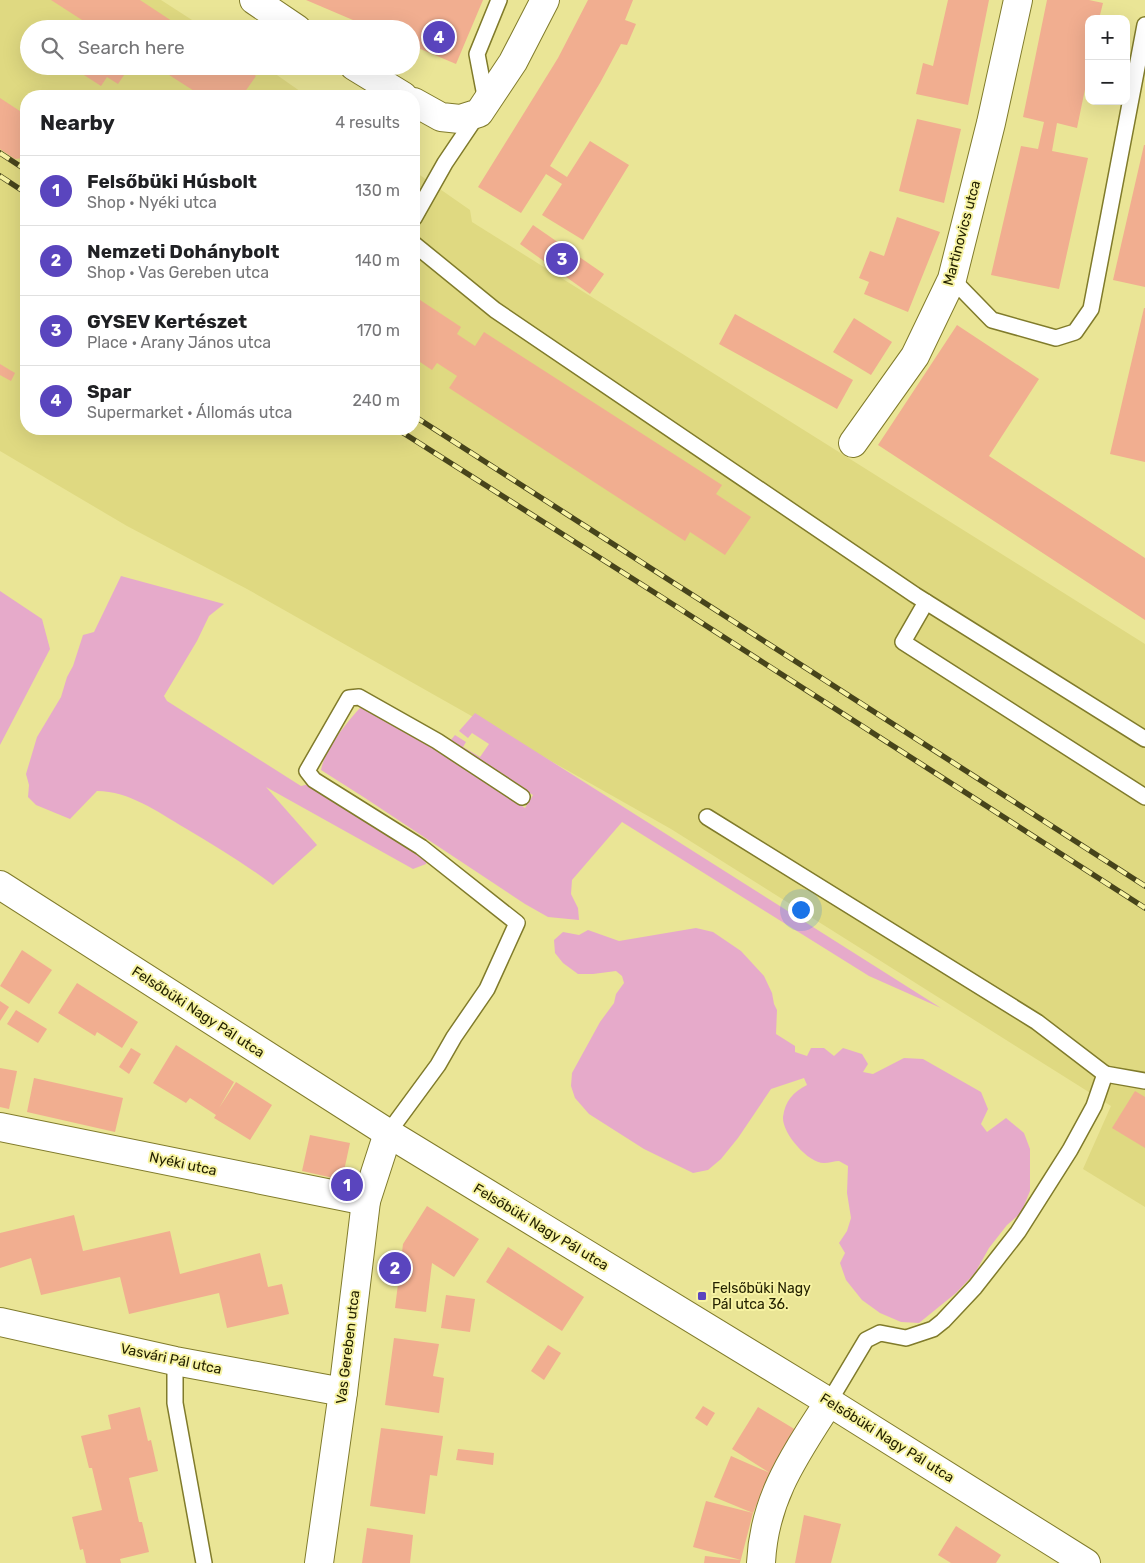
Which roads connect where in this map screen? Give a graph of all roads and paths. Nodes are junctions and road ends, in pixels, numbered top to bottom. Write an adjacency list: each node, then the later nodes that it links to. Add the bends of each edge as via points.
1 (254, 0): 5 (street)
2 (499, 0): 10 (lane, via 477,54)
3 (545, 0): 10 (street, via 513,62)
4 (1018, 0): 13 (street, Martinovics utca)
5 (284, 20)
6 (1145, 25): 13 (lane, via 1091,309 1075,332 1056,338 992,320)
7 (369, 75): 8 (street)
8 (393, 90)
9 (420, 105): 10 (street, via 441,117 460,119)
10 (483, 108): 11 (lane, via 445,163)
11 (420, 207)
12 (420, 249): 15 (lane, via 495,310)
13 (952, 279): 14 (street, Martinovics utca, via 915,356)
14 (852, 444)
15 (926, 602): 16 (lane); 18 (lane, via 903,642)
16 (1145, 739)
17 (522, 797): 24 (lane, via 437,741 360,697 349,698 307,771 314,780 421,847 517,923 487,989 438,1065)
18 (1145, 797)
19 (708, 817): 21 (lane, via 1037,1022)
20 (0, 885): 24 (street, Felsőbüki Nagy Pál utca)
21 (1104, 1074): 22 (lane); 29 (lane, via 1094,1106 1070,1150 1018,1232 975,1287 932,1330 906,1338 880,1333 866,1340)
22 (1145, 1081)
23 (0, 1127): 25 (street, Nyéki utca)
24 (388, 1133): 25 (street, Vas Gereben utca); 29 (street, Felsőbüki Nagy Pál utca)
25 (366, 1201): 28 (street, Vas Gereben utca)
26 (0, 1322): 27 (street, Vasvári Pál utca)
27 (175, 1360): 28 (street, Vasvári Pál utca); 30 (lane, via 175,1403)
28 (343, 1392): 31 (street, Vas Gereben utca)
29 (829, 1402): 32 (street, via 789,1465 774,1498 762,1538); 33 (street, Felsőbüki Nagy Pál utca)
30 (204, 1563)
31 (318, 1563)
32 (761, 1563)
33 (1086, 1563)

